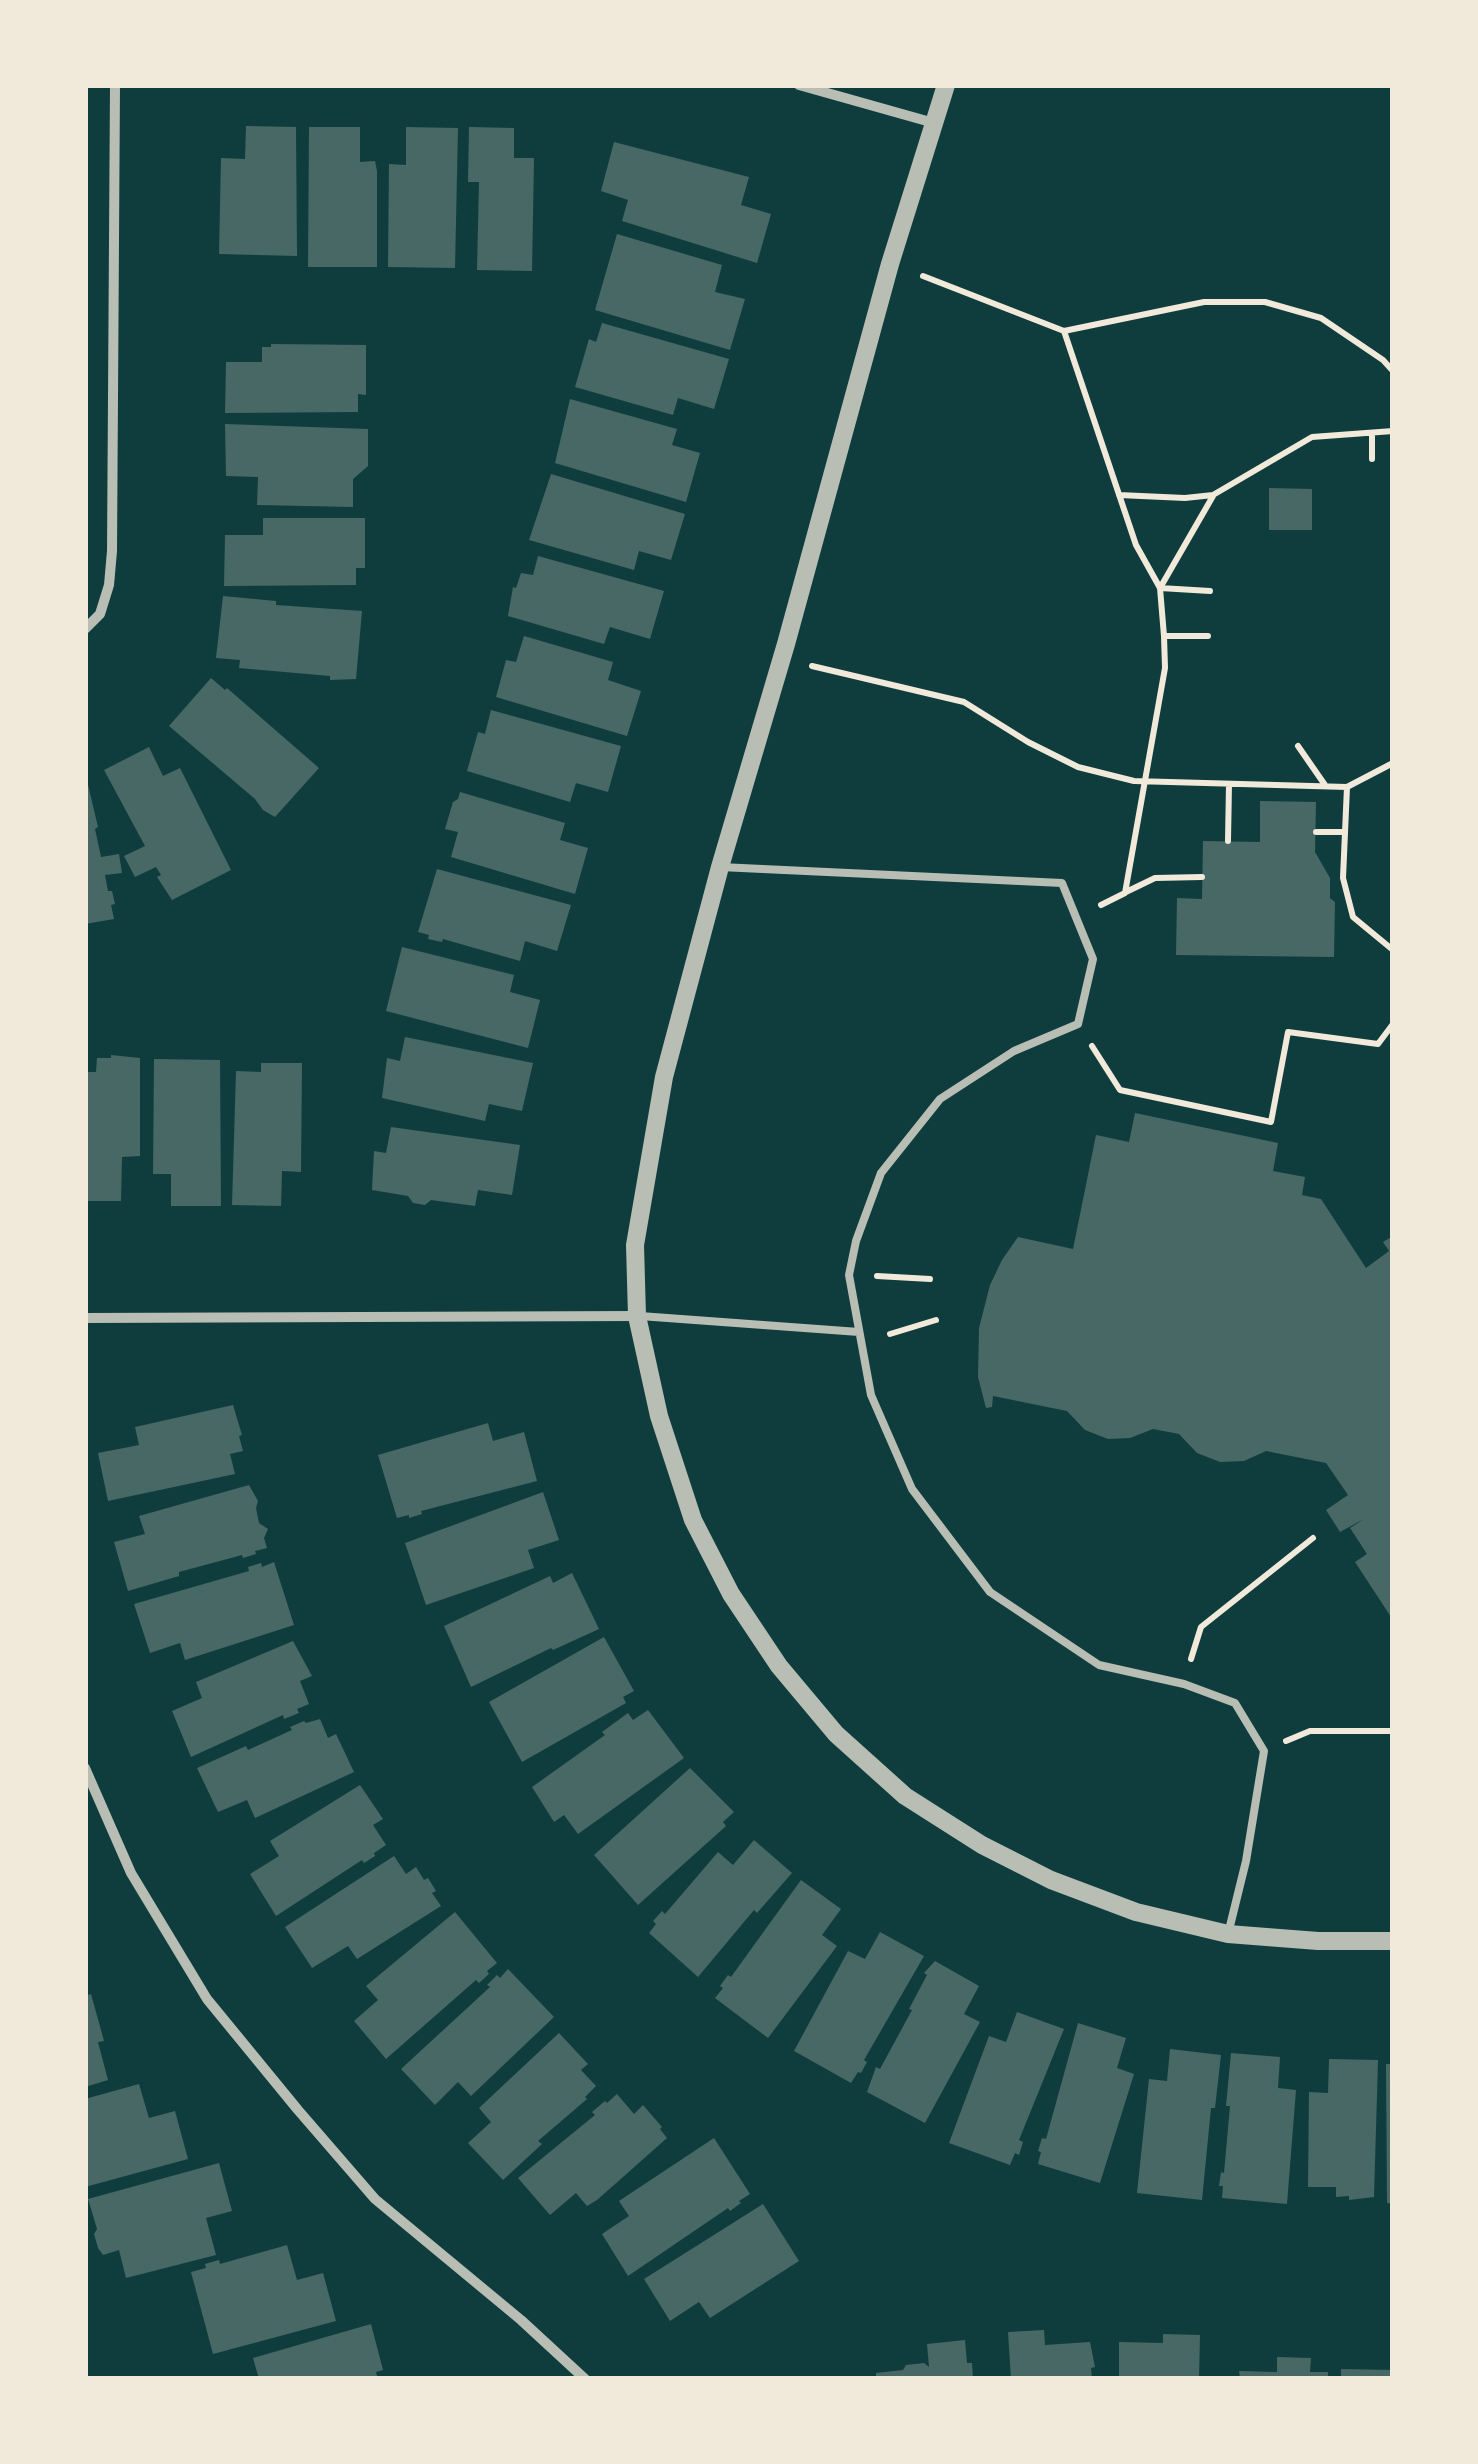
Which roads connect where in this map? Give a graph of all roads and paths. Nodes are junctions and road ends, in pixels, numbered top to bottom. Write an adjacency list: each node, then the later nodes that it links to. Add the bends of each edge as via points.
1 (115, 85): 15 (street, via 112,551 100,614)
2 (799, 85): 4 (street)
3 (946, 85): 4 (street)
4 (934, 123): 5 (street)
5 (890, 264): 6 (path); 18 (street)
6 (1064, 331): 7 (path, via 1204,302 1265,302 1321,318); 11 (path)
7 (1393, 371)
8 (1393, 431): 9 (path)
9 (1372, 432): 10 (path); 12 (path, via 1312,437)
10 (1372, 459)
11 (1119, 495): 12 (path); 13 (path)
12 (1213, 495): 13 (path)
13 (1160, 588): 14 (path); 16 (path)
14 (1210, 591)
15 (85, 629)
16 (1164, 636): 17 (path); 21 (path, via 1165,668)
17 (1208, 636)
18 (781, 660): 21 (path, via 964,702 1078,767); 28 (street)
19 (1298, 746): 23 (path)
20 (1393, 763): 24 (path)
21 (1145, 782): 22 (path); 30 (path)
22 (1229, 784): 23 (path); 27 (path)
23 (1326, 786): 24 (path)
24 (1346, 787): 26 (path)
25 (1316, 832): 26 (path)
26 (1345, 832): 32 (path, via 1343,878 1352,916)
27 (1228, 841)
28 (720, 867): 31 (lane, via 1062,883); 37 (street, via 664,1077 635,1245)
29 (1202, 877): 30 (path, via 1155,878)
30 (1125, 892): 31 (path)
31 (1077, 917): 33 (lane, via 1093,958)
32 (1393, 950)
33 (1078, 1024): 34 (path, via 1120,1090 1270,1122 1288,1032 1378,1044); 35 (lane, via 1014,1051 940,1100 881,1173)
34 (1393, 1024)
35 (849, 1275): 36 (path); 40 (lane)
36 (930, 1279)
37 (637, 1316): 38 (street); 40 (lane); 47 (street, via 659,1416 693,1520 769,1652 836,1734 905,1796 1016,1863 1136,1912)
38 (85, 1318)
39 (936, 1320): 41 (path)
40 (860, 1332): 41 (lane)
41 (862, 1343): 43 (lane, via 871,1394 912,1489 990,1592 1099,1665)
42 (1313, 1538): 43 (path, via 1200,1627)
43 (1184, 1684): 45 (lane, via 1234,1703)
44 (1393, 1730): 45 (path, via 1310,1731)
45 (1264, 1751): 47 (lane)
46 (85, 1768): 49 (street, via 132,1873 207,1999 375,2200)
47 (1228, 1934): 48 (street)
48 (1393, 1941)
49 (585, 2379)

